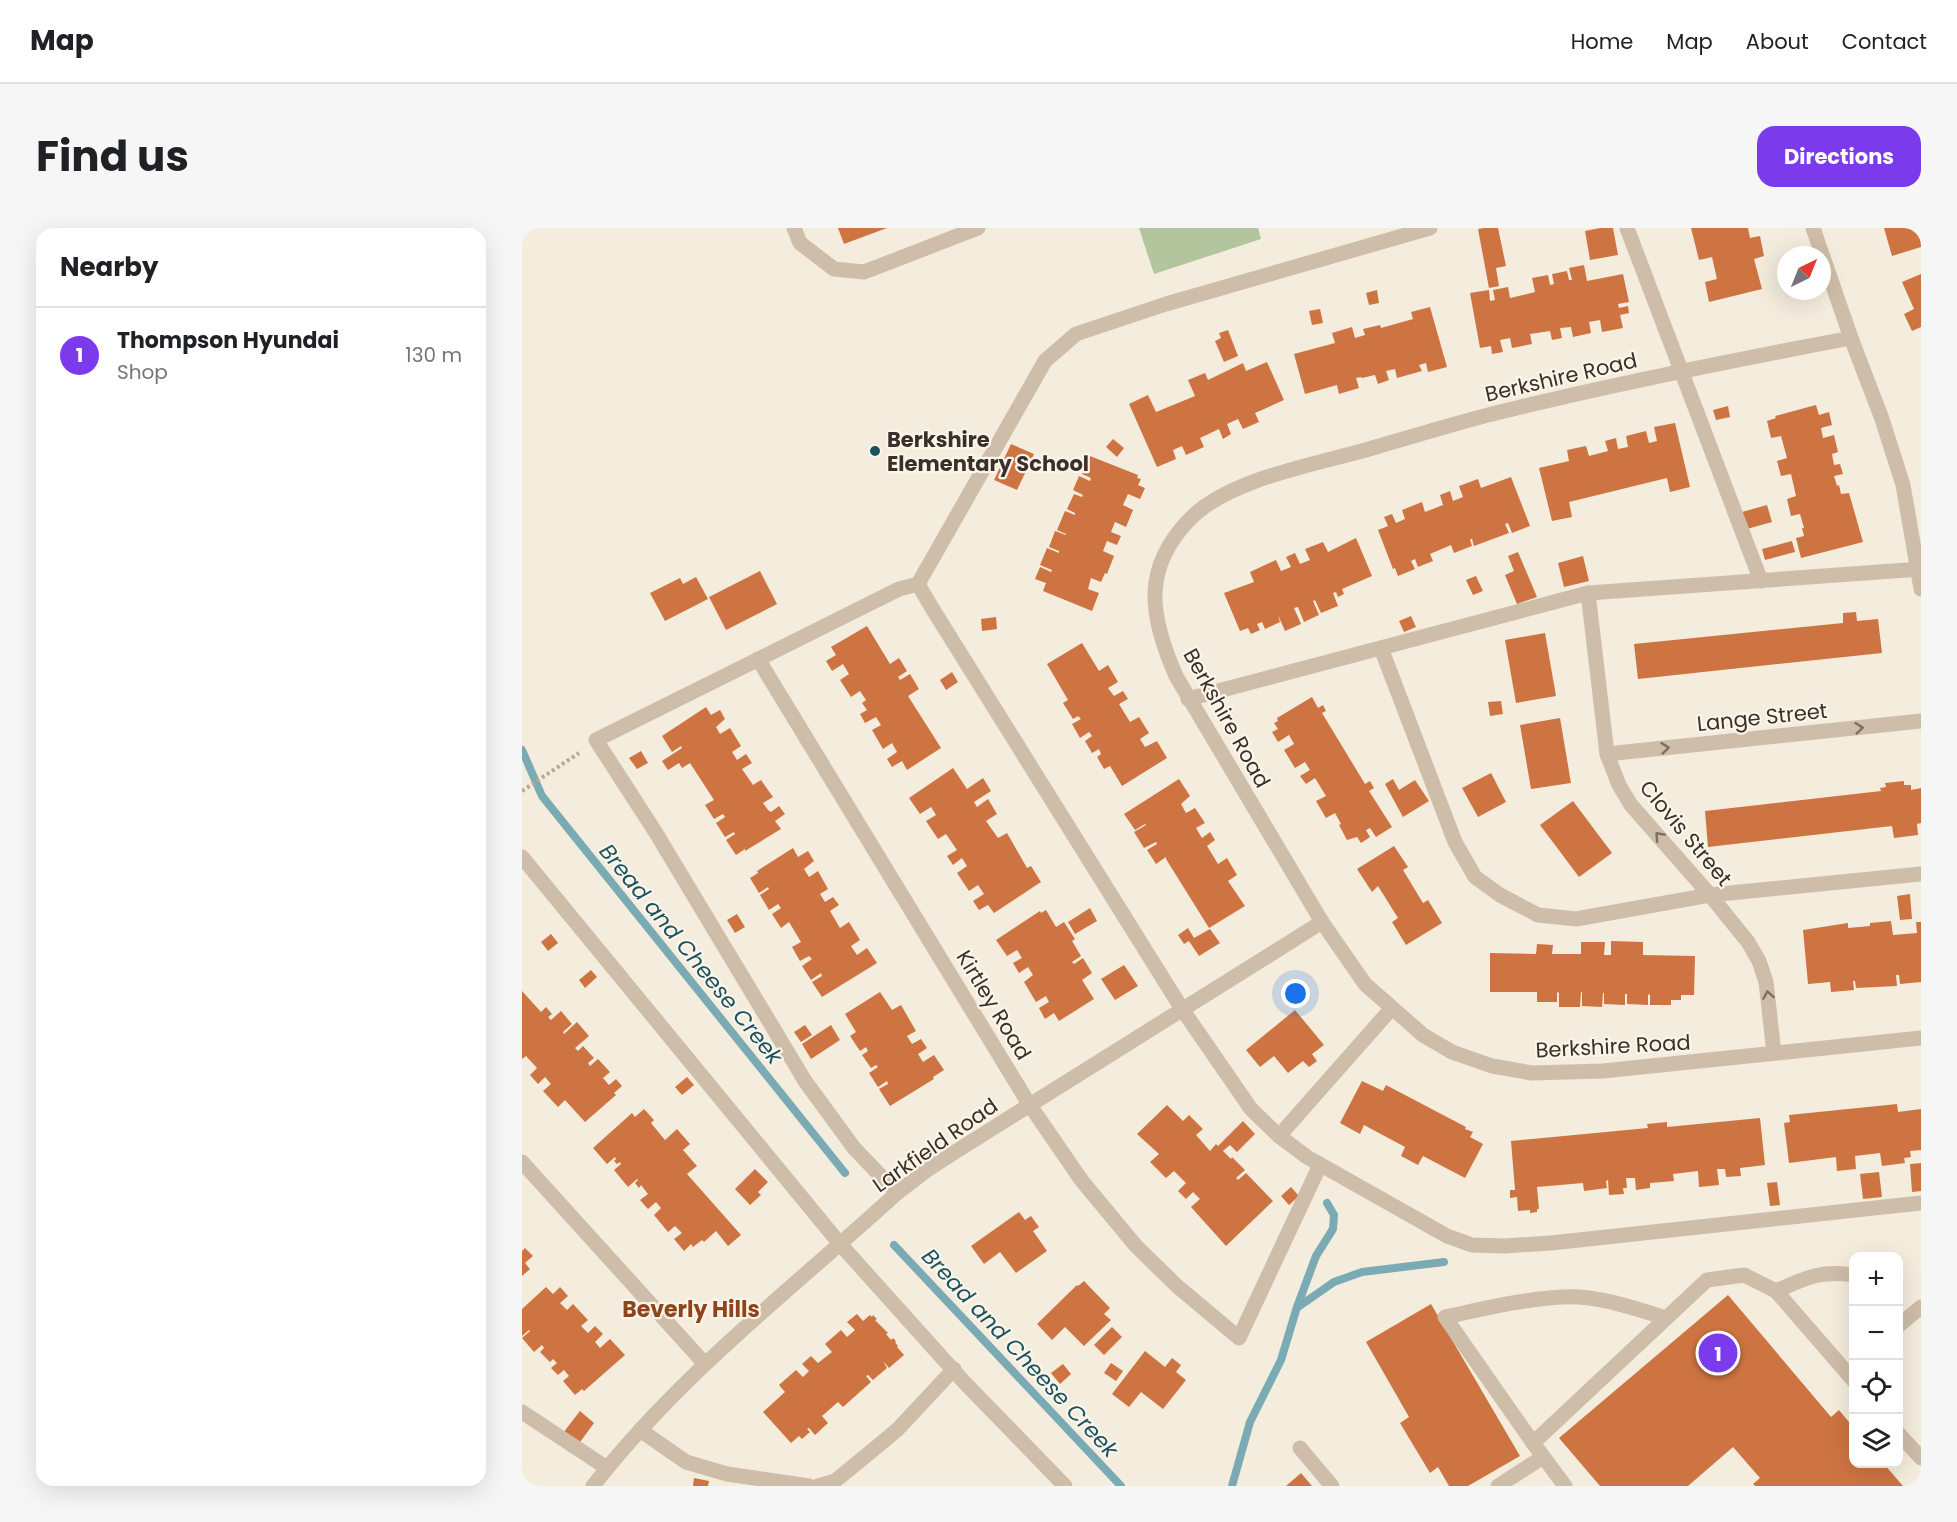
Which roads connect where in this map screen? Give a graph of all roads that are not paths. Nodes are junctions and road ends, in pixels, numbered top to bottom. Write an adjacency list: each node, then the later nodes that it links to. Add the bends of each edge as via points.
1 (794, 228): 2 (street, via 800,243 834,269 864,272)
2 (978, 228)
3 (1430, 228): 10 (street, via 1076,334 1045,361)
4 (1628, 228): 7 (street)
5 (1813, 228): 6 (street)
6 (1851, 338): 7 (street, Berkshire Road); 8 (street, via 1903,485)
7 (1682, 370): 9 (street); 15 (street, Berkshire Road, via 1487,415 1259,480 1219,497 1191,518 1163,557 1157,576 1154,598 1163,647)
8 (1920, 569): 9 (street); 11 (street)
9 (1761, 581): 12 (street)
10 (918, 584): 14 (street, via 899,589); 22 (street)
11 (1921, 589)
12 (1588, 593): 13 (street); 17 (street, Clovis Street)
13 (1381, 648): 15 (street); 20 (street, via 1455,842 1475,877 1538,915 1576,919)
14 (758, 659): 26 (street, Kirtley Road); 30 (street, via 596,740 805,1081 854,1148)
15 (1188, 699): 21 (street, Berkshire Road)
16 (1921, 721): 17 (street, Lange Street, one-way to 16)
17 (1607, 754): 20 (street, Clovis Street, one-way to 17, via 1631,805)
18 (522, 857): 32 (street)
19 (1921, 874): 20 (street)
20 (1710, 895): 25 (street, Clovis Street, one-way to 20, via 1766,982 1759,961)
21 (1322, 922): 22 (street, Larkfield Road); 23 (street, Berkshire Road, via 1365,984)
22 (1182, 1009): 26 (street, Larkfield Road); 27 (street, via 1251,1108)
23 (1391, 1009): 25 (street, Berkshire Road, via 1422,1035 1452,1052 1492,1066 1532,1073 1603,1071); 27 (street)
24 (1921, 1038): 25 (street, Berkshire Road)
25 (1774, 1053)
26 (1029, 1104): 29 (street, Kirtley Road, via 1082,1181 1136,1246 1239,1338); 30 (street, Larkfield Road)
27 (1279, 1136): 29 (street)
28 (522, 1162): 38 (street)
29 (1320, 1165): 31 (street, via 1447,1236 1472,1245 1551,1243)
30 (897, 1193): 32 (street, Larkfield Road)
31 (1921, 1203)
32 (840, 1245): 38 (street, Larkfield Road); 39 (street)
33 (1849, 1274): 34 (street, via 1834,1272 1807,1277)
34 (1776, 1291): 37 (street, via 1744,1275 1707,1280); 40 (street)
35 (1921, 1307): 36 (street)
36 (1903, 1317)
37 (1666, 1318): 44 (street); 44 (street, via 1613,1302 1564,1297 1444,1317)
38 (705, 1364): 42 (street, Larkfield Road)
39 (954, 1369): 51 (street, via 898,1429 836,1481); 52 (street)
40 (1849, 1371)
41 (522, 1412): 48 (street)
42 (640, 1430): 48 (street, Larkfield Road); 50 (street, via 686,1462 727,1474)
43 (1903, 1437): 47 (street)
44 (1533, 1443): 46 (street)
45 (1300, 1448): 53 (street)
46 (1543, 1457): 54 (street); 55 (street)
47 (1921, 1458)
48 (607, 1468): 49 (street, Larkfield Road)
49 (593, 1486)
50 (809, 1486)
51 (818, 1486)
52 (1065, 1486)
53 (1332, 1486)
54 (1498, 1486)
55 (1565, 1486)

